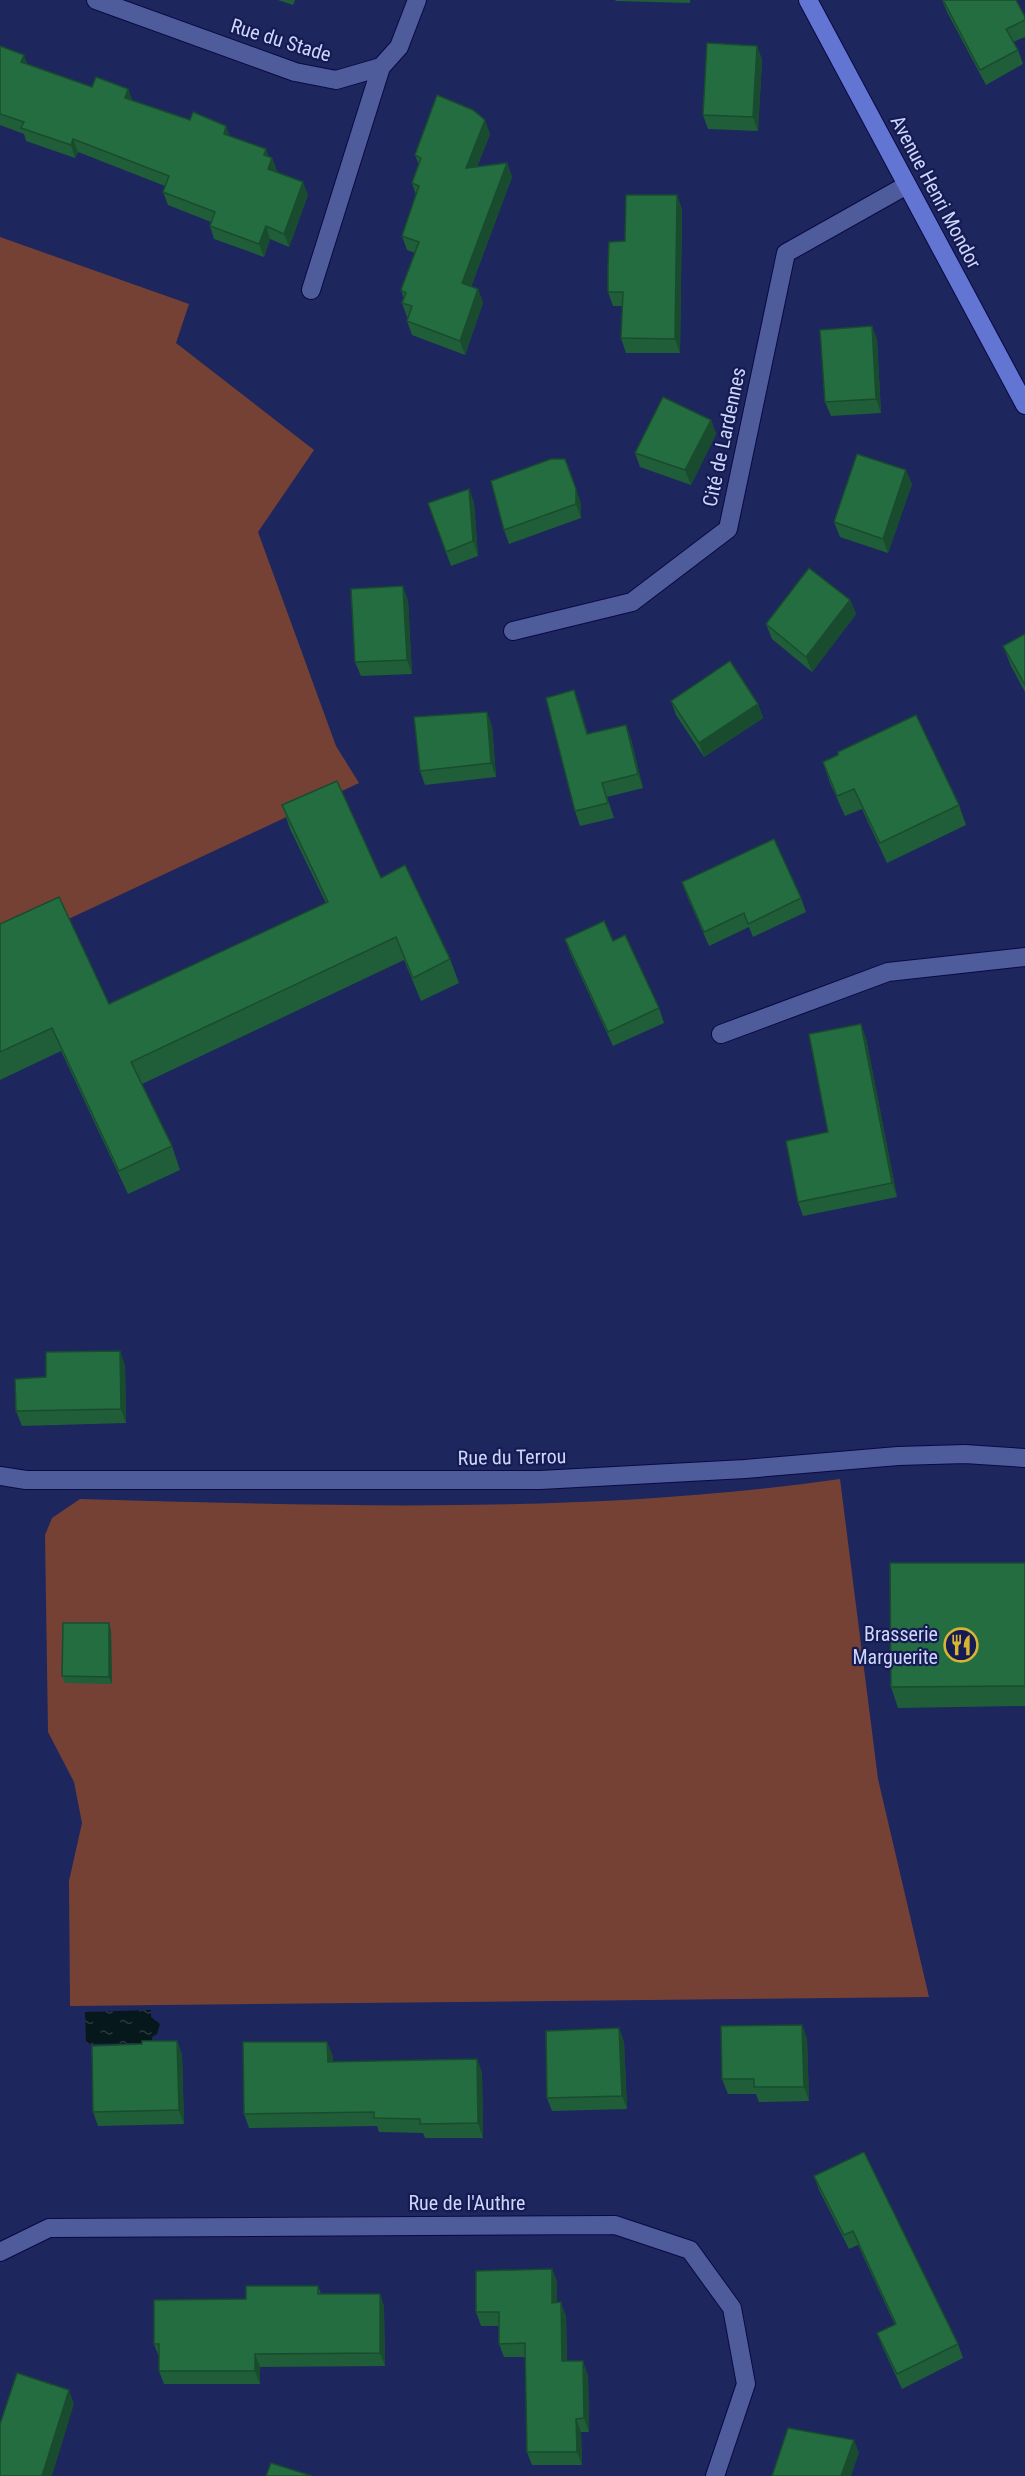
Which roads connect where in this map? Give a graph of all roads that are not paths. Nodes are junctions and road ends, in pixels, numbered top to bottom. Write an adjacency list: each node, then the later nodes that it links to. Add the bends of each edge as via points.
1 (96, 0): 4 (street, Rue du Stade, via 295,72 336,80)
2 (417, 0): 4 (street, via 399,47)
3 (808, 0): 5 (main road, Avenue Henri Mondor)
4 (381, 67): 6 (street)
5 (907, 185): 7 (main road, Avenue Henri Mondor); 8 (street, Cité de Lardennes, via 786,253 728,529 632,602)
6 (311, 290)
7 (1025, 405)
8 (513, 632)
9 (1025, 957): 10 (street, via 888,972)
10 (721, 1034)
11 (1025, 1458): 12 (street, Rue du Terrou, via 965,1454 898,1456 540,1480 26,1480)
12 (0, 1476)
13 (0, 2252): 14 (street, Rue de l'Authre, via 49,2228 615,2225 690,2250 732,2308 746,2384)
14 (715, 2476)

